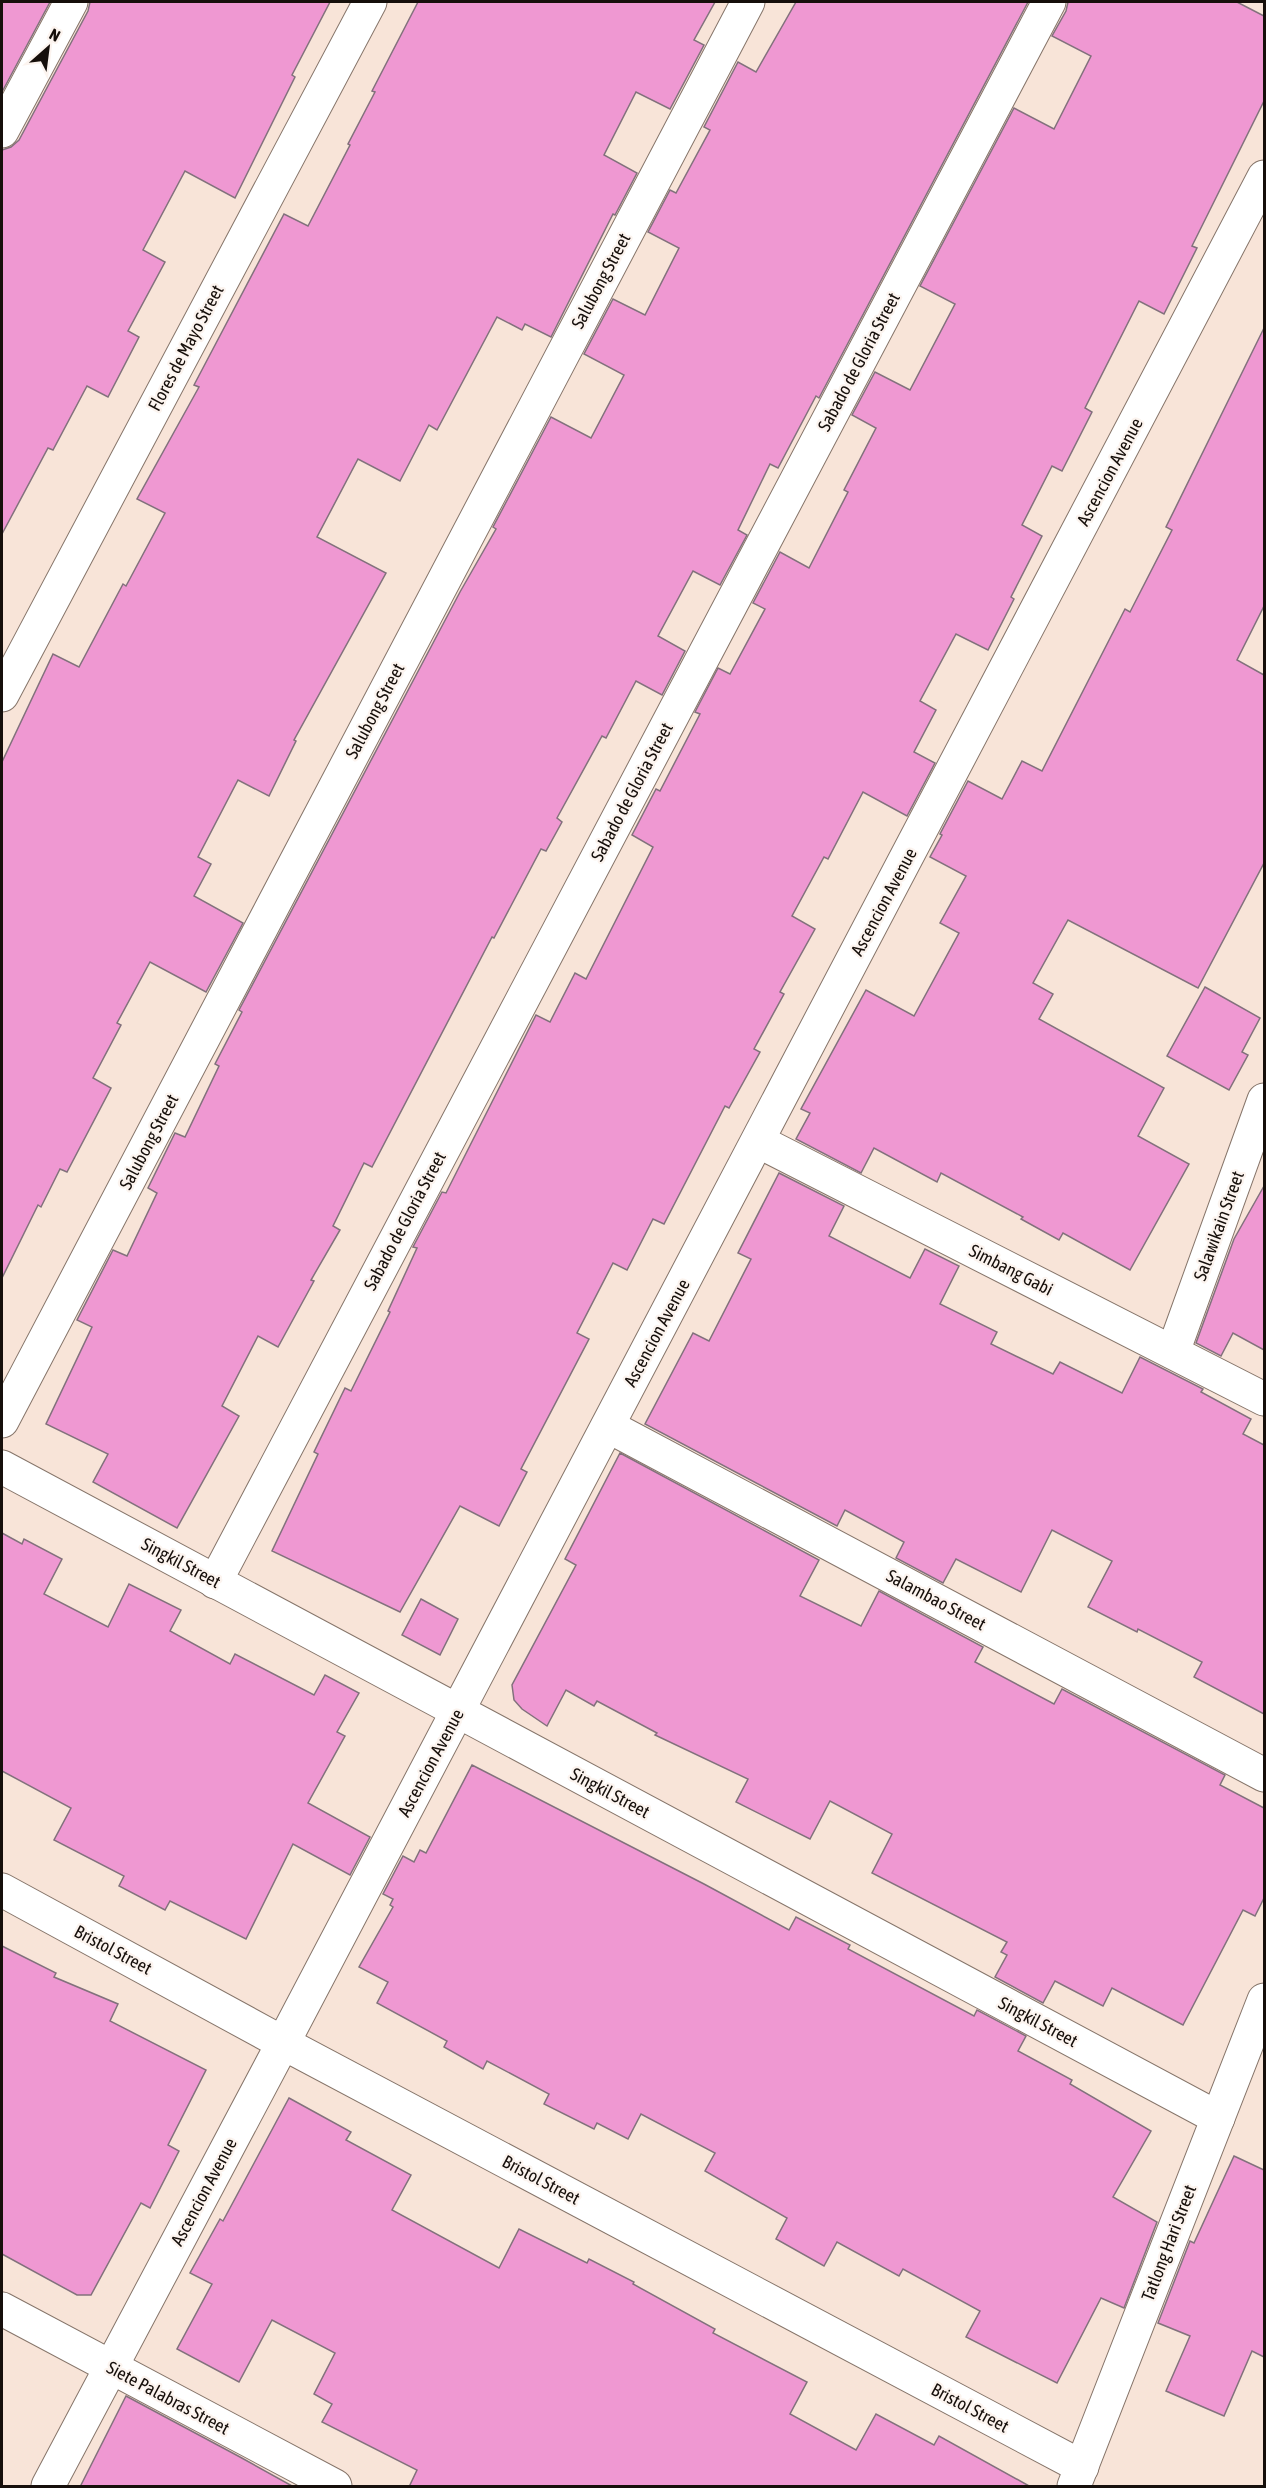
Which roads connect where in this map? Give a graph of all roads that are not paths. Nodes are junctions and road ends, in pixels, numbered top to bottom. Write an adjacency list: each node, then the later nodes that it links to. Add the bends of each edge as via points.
1 (71, 2): 5 (street)
2 (370, 2): 7 (street, Flores de Mayo Street)
3 (748, 2): 12 (street, Salubong Street)
4 (1049, 2): 15 (street, Sabado de Gloria Street)
5 (2, 131)
6 (1264, 177): 9 (street, Ascencion Avenue)
7 (2, 695)
8 (1264, 1100): 10 (street, Salawikain Street)
9 (758, 1141): 10 (street, Simbang Gabi); 13 (street, Ascencion Avenue)
10 (1173, 1352): 11 (street, Simbang Gabi)
11 (1264, 1399)
12 (2, 1421)
13 (608, 1426): 16 (street, Ascencion Avenue); 17 (street, Salambao Street)
14 (2, 1467): 15 (street, Singkil Street)
15 (215, 1582): 16 (street, Singkil Street)
16 (458, 1712): 20 (street, Ascencion Avenue); 21 (street, Singkil Street)
17 (1264, 1774)
18 (2, 1890): 20 (street, Bristol Street)
19 (1264, 2000): 21 (street, Tatlong Hari Street)
20 (284, 2043): 23 (street, Ascencion Avenue); 24 (street, Bristol Street)
21 (1218, 2118): 24 (street, Tatlong Hari Street)
22 (2, 2309): 23 (street, Siete Palabras Street)
23 (111, 2367): 25 (street, Ascencion Avenue); 26 (street, Siete Palabras Street)
24 (1078, 2477)
25 (48, 2487)
26 (335, 2487)

